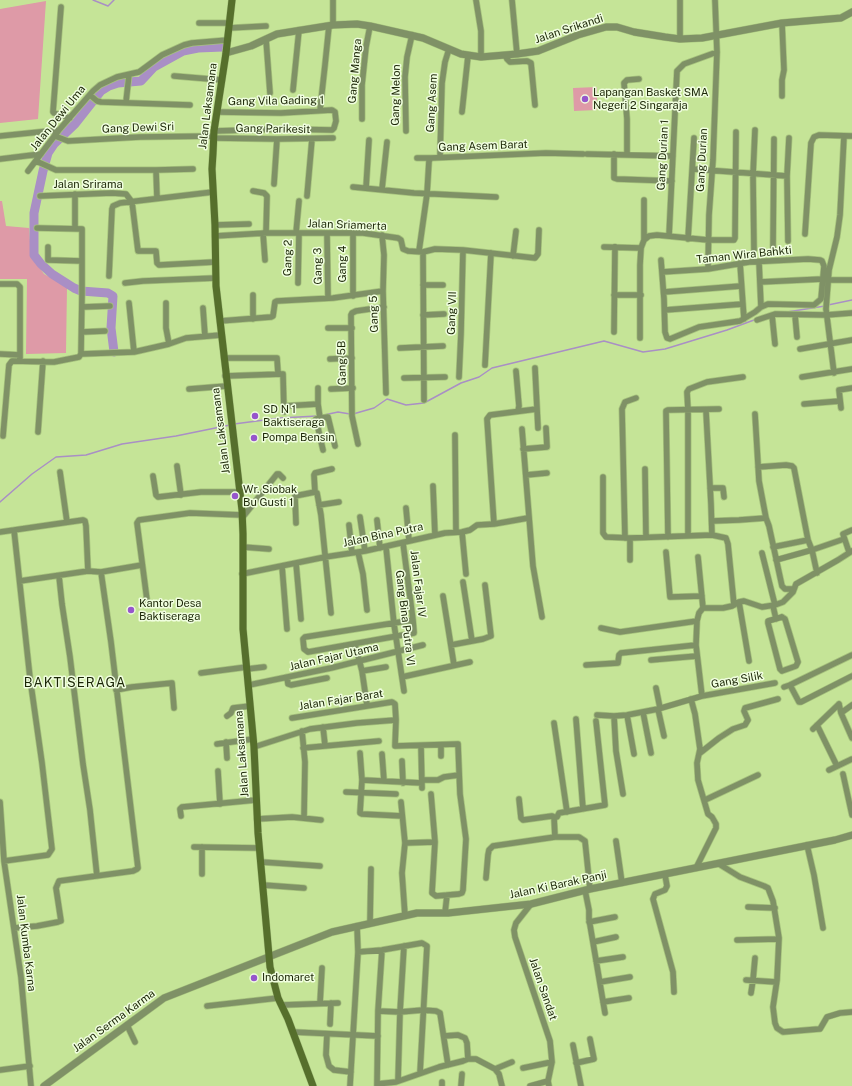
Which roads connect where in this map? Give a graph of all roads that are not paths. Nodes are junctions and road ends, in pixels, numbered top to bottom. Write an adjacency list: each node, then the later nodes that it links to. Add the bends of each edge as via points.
1 (232, 0): 11 (main road, Jalan Laksamana)
2 (333, 0): 12 (street)
3 (476, 0): 27 (street, via 481,31)
4 (512, 0): 24 (street)
5 (680, 0): 19 (street)
6 (715, 0): 17 (street, Gang Durian)
7 (62, 7): 42 (street, via 53,112)
8 (852, 12): 10 (street, Jalan Srikandi, via 841,18)
9 (199, 22): 11 (street)
10 (782, 23): 17 (street, Jalan Srikandi); 34 (street)
11 (229, 25): 13 (street); 20 (main road, Jalan Laksamana)
12 (331, 25): 14 (street, Jalan Srikandi); 15 (street, Jalan Srikandi); 39 (street)
13 (266, 26)
14 (370, 26): 16 (street, Jalan Srikandi); 43 (street, Gang Manga, via 363,78)
15 (299, 30): 18 (street, Jalan Srikandi); 32 (street)
16 (412, 35): 21 (street, Jalan Srikandi); 46 (street, Gang Melon, via 405,77)
17 (716, 36): 19 (street, Jalan Srikandi); 22 (street, Gang Durian)
18 (266, 39): 23 (street, Jalan Srikandi); 33 (street)
19 (680, 39): 24 (street, Jalan Srikandi, via 612,27 578,35 546,49)
20 (228, 40): 23 (main road, Jalan Laksamana); 30 (street, Jalan Dewi Uma, via 184,45 162,55)
21 (449, 49): 26 (street, Jalan Srikandi); 65 (street, Gang Asem, via 442,84)
22 (717, 52): 64 (street, Gang Durian 1, via 684,64 678,71); 74 (street, Gang Durian)
23 (226, 53): 31 (main road, Jalan Laksamana)
24 (517, 54): 25 (street, Jalan Srikandi)
25 (505, 55): 27 (street, Jalan Srikandi); 38 (street, via 510,62 531,63)
26 (468, 56): 27 (street, Jalan Srikandi); 41 (street)
27 (481, 57)
28 (174, 76): 31 (street)
29 (639, 79): 63 (street, via 627,80 624,83)
30 (129, 80): 35 (street, Jalan Dewi Uma, via 117,77 104,82 95,88); 36 (street)
31 (222, 80): 40 (main road, Jalan Laksamana)
32 (293, 90)
33 (270, 93)
34 (782, 96)
35 (93, 98): 36 (street); 42 (street, Jalan Dewi Uma)
36 (126, 102): 37 (street)
37 (190, 105)
38 (535, 105)
39 (320, 110): 40 (street, Gang Vila Gading 1, via 274,113); 48 (street, Gang Vila Gading 1, via 335,111 336,121 332,130 283,129)
40 (217, 112): 48 (main road, Jalan Laksamana)
41 (462, 112)
42 (70, 118): 44 (street, Jalan Dewi Uma)
43 (362, 119)
44 (59, 130): 49 (street); 52 (street, Jalan Dewi Uma)
45 (755, 130): 76 (street)
46 (406, 131)
47 (736, 132): 75 (street)
48 (214, 135): 52 (street, Gang Dewi Sri, via 68,140); 56 (street, Gang Parikesit); 85 (main road, Jalan Laksamana)
49 (0, 136)
50 (844, 136): 51 (street); 105 (street, via 819,135 814,137 811,143); 133 (street, via 839,222)
51 (852, 136)
52 (58, 138): 61 (street, Jalan Dewi Uma)
53 (333, 138): 57 (street, Gang Parikesit)
54 (694, 138): 71 (street)
55 (789, 138): 78 (street)
56 (277, 139): 57 (street, Gang Parikesit); 80 (street)
57 (312, 139): 89 (street)
58 (774, 139): 77 (street)
59 (369, 140): 82 (street)
60 (387, 142): 83 (street)
61 (40, 154): 68 (street); 69 (street, Jalan Dewi Uma)
62 (614, 154): 63 (street, Gang Asem Barat); 65 (street, Gang Asem Barat, via 546,153); 79 (street, via 614,178)
63 (627, 155): 64 (street, Gang Asem Barat)
64 (673, 156): 79 (street, Gang Durian 1)
65 (440, 157): 67 (street, Gang Asem Barat)
66 (417, 158): 67 (street)
67 (430, 158): 87 (street, Gang Asem Barat)
68 (0, 159)
69 (38, 162): 72 (street, via 56,170); 73 (street, Jalan Dewi Uma)
70 (193, 169): 72 (street)
71 (693, 169): 74 (street); 109 (street)
72 (156, 170): 91 (street)
73 (28, 171)
74 (712, 171): 75 (street); 111 (street, Gang Durian)
75 (735, 173): 76 (street); 111 (street, via 735,238)
76 (753, 175): 77 (street); 119 (street)
77 (773, 176): 78 (street); 117 (street)
78 (787, 176): 112 (street)
79 (672, 181): 108 (street, Gang Durian 1)
80 (274, 184)
81 (353, 187): 82 (street)
82 (366, 188): 83 (street)
83 (382, 189): 87 (street)
84 (253, 191): 101 (street, via 267,196)
85 (214, 192): 91 (street, Jalan Srirama); 95 (main road, Jalan Laksamana)
86 (75, 194): 88 (street, Jalan Srirama); 93 (street, Jalan Srirama, via 124,193); 98 (street)
87 (427, 194): 90 (street); 120 (street, Gang Asem Barat)
88 (40, 196)
89 (307, 196)
90 (496, 197)
91 (157, 198): 93 (street, Jalan Srirama)
92 (644, 200): 110 (street)
93 (132, 202): 126 (street, via 138,251 156,251 159,265); 131 (street, Jalan Srirama, via 120,203 112,210)
94 (299, 202): 102 (street, Gang 2)
95 (215, 224): 96 (street); 107 (main road, Jalan Laksamana)
96 (249, 224)
97 (37, 228): 98 (street)
98 (76, 228): 125 (street, via 82,229)
99 (539, 230): 122 (street, Jalan Sriamerta, via 536,258)
100 (516, 231): 122 (street)
101 (265, 233): 102 (street, Jalan Sriamerta); 107 (street, Jalan Sriamerta); 123 (street)
102 (297, 233): 103 (street, Jalan Sriamerta); 137 (street, Gang 2)
103 (327, 233): 104 (street, Jalan Sriamerta); 148 (street, Gang 3)
104 (353, 233): 106 (street, Jalan Sriamerta); 146 (street, Gang 4)
105 (805, 234)
106 (382, 235): 120 (street, Jalan Sriamerta, via 398,238 405,250); 142 (street, Gang 5)
107 (215, 236): 126 (main road, Jalan Laksamana)
108 (669, 236): 109 (street); 110 (street, via 652,236)
109 (688, 239): 111 (street)
110 (644, 240): 116 (street)
111 (708, 240): 129 (street, Gang Durian)
112 (788, 241)
113 (48, 247): 125 (street, via 48,260)
114 (604, 247): 115 (street)
115 (615, 247): 116 (street); 147 (street)
116 (641, 248): 145 (street)
117 (773, 248)
118 (463, 250): 120 (street, Jalan Sriamerta); 121 (street, Jalan Sriamerta); 203 (street, Gang VII)
119 (754, 250)
120 (421, 252): 139 (street, Gang Asem Barat)
121 (491, 253): 122 (street, Jalan Sriamerta); 193 (street)
122 (513, 256)
123 (265, 260)
124 (661, 260): 130 (street, Taman Wira Bahkti)
125 (82, 261): 153 (street)
126 (215, 262): 132 (main road, Jalan Laksamana)
127 (759, 262): 128 (street, Taman Wira Bahkti); 133 (street, Taman Wira Bahkti, via 820,260 824,263); 135 (street)
128 (740, 263): 129 (street, Taman Wira Bahkti); 141 (street)
129 (708, 269): 130 (street, Taman Wira Bahkti)
130 (662, 272): 143 (street, Taman Wira Bahkti)
131 (109, 276)
132 (216, 278): 136 (street); 167 (main road, Jalan Laksamana)
133 (826, 280): 134 (street); 135 (street); 155 (street, Taman Wira Bahkti, via 821,299 814,305 772,303); 158 (street)
134 (852, 280)
135 (760, 282): 155 (street)
136 (124, 283)
137 (298, 283)
138 (0, 284): 188 (street, via 17,284 20,287)
139 (423, 285): 140 (street); 161 (street, Gang Asem Barat)
140 (443, 285)
141 (741, 286): 143 (street); 151 (street)
142 (383, 291): 146 (street); 154 (street, Gang 5)
143 (664, 292): 157 (street, Taman Wira Bahkti)
144 (253, 295): 164 (street)
145 (640, 295): 147 (street); 176 (street)
146 (353, 296): 148 (street)
147 (614, 296): 172 (street)
148 (328, 298): 164 (street, via 275,301 272,317)
149 (129, 303): 185 (street)
150 (166, 303): 178 (street)
151 (743, 304): 157 (street); 165 (street)
152 (110, 306): 153 (street)
153 (82, 307): 170 (street)
154 (384, 307): 169 (street, Gang 5B, via 352,313); 212 (street, Gang 5)
155 (761, 307): 165 (street, Taman Wira Bahkti)
156 (203, 308): 174 (street)
157 (665, 310): 165 (street, Taman Wira Bahkti, via 665,332 668,338 699,327)
158 (826, 312): 159 (street); 163 (street); 180 (street)
159 (852, 312)
160 (444, 314): 161 (street)
161 (424, 315): 182 (street, Gang Asem Barat)
162 (772, 315): 163 (street); 166 (street); 179 (street)
163 (795, 315): 175 (street)
164 (253, 319): 167 (street)
165 (744, 319)
166 (757, 320)
167 (220, 321): 173 (main road, Jalan Laksamana)
168 (328, 328): 169 (street)
169 (352, 328): 190 (street, Gang 5B)
170 (82, 332): 171 (street); 187 (street)
171 (105, 332)
172 (614, 332)
173 (221, 335): 174 (street); 189 (main road, Jalan Laksamana)
174 (205, 336): 178 (street, via 186,338)
175 (797, 337)
176 (640, 338)
177 (852, 340): 180 (street)
178 (168, 344): 185 (street)
179 (775, 344)
180 (830, 344): 184 (street); 197 (street)
181 (443, 346): 182 (street)
182 (424, 347): 183 (street); 201 (street, Gang Asem Barat)
183 (400, 348)
184 (800, 349)
185 (134, 352): 187 (street)
186 (0, 354): 188 (street)
187 (81, 354): 192 (street, via 79,357 54,362)
188 (20, 358): 192 (street); 231 (street, via 9,365)
189 (224, 358): 198 (street, via 278,358); 199 (main road, Jalan Laksamana)
190 (352, 358): 191 (street); 208 (street, Gang 5B)
191 (330, 359)
192 (43, 361): 229 (street)
193 (485, 365)
194 (535, 368): 219 (street)
195 (852, 370): 197 (street)
196 (516, 371): 223 (street)
197 (834, 372): 204 (street)
198 (278, 374): 199 (street); 216 (street, via 284,375 284,409)
199 (225, 376): 206 (main road, Jalan Laksamana)
200 (743, 376): 221 (street, via 713,381 689,389)
201 (424, 377): 202 (street); 205 (street); 214 (street, Gang Asem Barat)
202 (446, 377)
203 (459, 377)
204 (802, 377)
205 (404, 378)
206 (227, 386): 210 (street); 248 (main road, Jalan Laksamana)
207 (318, 388): 216 (street)
208 (352, 388): 211 (street); 232 (street, Gang 5B, via 352,414)
209 (852, 388): 215 (street, via 839,390)
210 (189, 389)
211 (331, 389)
212 (386, 393)
213 (636, 398): 274 (street, via 625,402 622,409)
214 (424, 400)
215 (840, 401): 217 (street); 218 (street)
216 (318, 404): 225 (street)
217 (804, 404)
218 (841, 408)
219 (537, 409): 223 (street); 227 (street)
220 (719, 409): 222 (street)
221 (688, 410): 222 (street); 271 (street); 273 (street, via 668,410 666,414)
222 (706, 410): 247 (street)
223 (518, 411): 263 (street, via 490,415 488,419)
224 (755, 414): 237 (street)
225 (320, 418): 233 (street, via 328,417); 235 (street, via 316,419)
226 (522, 428): 234 (street)
227 (538, 428)
228 (546, 428): 234 (street, via 546,447)
229 (38, 432)
230 (455, 435): 268 (street)
231 (3, 436)
232 (358, 444)
233 (335, 446)
234 (523, 449): 242 (street)
235 (323, 450)
236 (177, 466): 250 (street)
237 (758, 466): 258 (street); 276 (street, via 793,467)
238 (332, 469): 249 (street, via 315,474)
239 (645, 469): 272 (street)
240 (60, 472): 261 (street)
241 (547, 473): 242 (street)
242 (526, 475): 257 (street)
243 (154, 476): 250 (street, via 157,496)
244 (603, 477): 274 (street, via 602,533 606,537)
245 (283, 478): 255 (street, via 277,474)
246 (433, 486): 269 (street)
247 (710, 488): 251 (street, via 723,488); 260 (street)
248 (240, 492): 250 (street); 255 (main road, Jalan Laksamana)
249 (315, 492): 253 (street); 262 (street, via 295,496)
250 (181, 495)
251 (724, 497)
252 (339, 502): 253 (street)
253 (319, 505): 290 (street)
254 (406, 508): 277 (street, Jalan Fajar IV)
255 (242, 516): 279 (main road, Jalan Laksamana); 295 (street, via 190,513 140,519 137,523)
256 (360, 517): 284 (street)
257 (528, 518): 263 (street, Jalan Bina Putra); 315 (street)
258 (766, 518): 260 (street); 280 (street)
259 (378, 520): 281 (street)
260 (712, 521): 270 (street)
261 (67, 522): 265 (street); 297 (street, via 80,519 86,523)
262 (296, 523)
263 (494, 524): 268 (street, Jalan Bina Putra)
264 (349, 525): 288 (street)
265 (14, 530): 267 (street); 303 (street)
266 (852, 530): 275 (street, via 844,534)
267 (0, 532)
268 (459, 532): 269 (street, Jalan Bina Putra); 301 (street)
269 (435, 535): 277 (street, Jalan Bina Putra)
270 (712, 535): 271 (street); 310 (street, via 727,540)
271 (688, 536): 273 (street)
272 (646, 537): 273 (street); 274 (street)
273 (668, 537)
274 (628, 538): 292 (street)
275 (844, 539): 283 (street); 285 (street)
276 (808, 540): 280 (street); 283 (street)
277 (406, 542): 278 (street, Jalan Bina Putra); 318 (street, Jalan Fajar IV)
278 (386, 546): 281 (street, Jalan Bina Putra); 320 (street, Gang Bina Putra VI)
279 (243, 547): 282 (street); 300 (main road, Jalan Laksamana)
280 (773, 547): 293 (street)
281 (380, 548): 284 (street, Jalan Bina Putra)
282 (269, 549)
283 (812, 550): 293 (street); 299 (street)
284 (365, 551): 286 (street, Jalan Bina Putra)
285 (851, 551): 299 (street)
286 (358, 552): 288 (street, Jalan Bina Putra); 313 (street)
287 (666, 552): 308 (street, via 670,597)
288 (352, 553): 290 (street, Jalan Bina Putra)
289 (762, 553): 311 (street)
290 (325, 557): 294 (street, Jalan Bina Putra); 314 (street)
291 (698, 557): 308 (street)
292 (630, 560)
293 (776, 560): 306 (street, via 782,586)
294 (296, 563): 296 (street, Jalan Bina Putra); 316 (street)
295 (142, 566): 298 (street); 309 (street)
296 (282, 566): 300 (street, Jalan Bina Putra); 322 (street)
297 (88, 571): 298 (street); 302 (street)
298 (101, 572): 350 (street)
299 (817, 573): 306 (street, via 796,584)
300 (242, 574): 340 (main road, Jalan Laksamana)
301 (466, 574)
302 (60, 576): 303 (street); 440 (street)
303 (20, 581): 432 (street, via 52,849 48,855)
304 (463, 582): 324 (street)
305 (485, 585): 324 (street, via 491,636)
306 (793, 591): 311 (street, via 783,602)
307 (443, 596): 327 (street)
308 (702, 596): 312 (street)
309 (147, 600)
310 (736, 603): 311 (street, via 747,602 762,607); 312 (street, via 723,608); 334 (street)
311 (774, 605): 317 (street)
312 (703, 608): 319 (street)
313 (367, 610)
314 (331, 613)
315 (542, 616)
316 (301, 619)
317 (776, 619): 317 (street, via 783,617 798,662 796,666 782,671 768,623)
318 (413, 620): 320 (street); 323 (street, Jalan Fajar IV, via 414,633)
319 (697, 621): 321 (street, via 620,632); 328 (street)
320 (394, 624): 323 (street, Gang Bina Putra VI); 325 (street, via 303,639 304,648 308,652)
321 (601, 628)
322 (287, 629)
323 (396, 637): 325 (street); 329 (street, Gang Bina Putra VI)
324 (472, 641): 327 (street)
325 (355, 644): 333 (street)
326 (423, 645): 329 (street, Jalan Fajar Utama)
327 (451, 645): 336 (street)
328 (696, 645): 331 (street); 337 (street, via 622,653 619,655 618,663)
329 (399, 652): 333 (street, Jalan Fajar Utama); 345 (street, Gang Bina Putra VI)
330 (852, 655): 343 (street, via 787,686 801,702)
331 (697, 656): 332 (street); 352 (street)
332 (652, 660)
333 (359, 661): 341 (street); 344 (street, Jalan Fajar Utama)
334 (749, 661)
335 (470, 662): 336 (street)
336 (454, 665): 345 (street)
337 (586, 665)
338 (264, 667): 340 (street)
339 (386, 667): 341 (street)
340 (247, 668): 342 (street); 348 (main road, Jalan Laksamana)
341 (362, 671): 355 (street)
342 (201, 674)
343 (852, 676)
344 (287, 677): 346 (street, via 288,684 291,685); 348 (street, Jalan Fajar Utama)
345 (402, 677): 351 (street, Gang Bina Putra VI)
346 (327, 678)
347 (775, 683): 352 (street, Gang Silik)
348 (249, 685): 357 (main road, Jalan Laksamana)
349 (656, 688): 359 (street)
350 (116, 690): 358 (street, via 172,684); 440 (street, via 138,868)
351 (404, 691)
352 (702, 696): 353 (street, Gang Silik)
353 (691, 699): 359 (street, Gang Silik); 386 (street, via 699,733)
354 (778, 699): 386 (street, via 745,708 748,720 745,724 719,738)
355 (367, 705): 366 (street, Jalan Fajar Barat); 368 (street, Jalan Fajar Barat, via 395,704)
356 (852, 705): 361 (street)
357 (250, 706): 364 (street, via 233,708 231,714); 375 (main road, Jalan Laksamana)
358 (174, 708)
359 (659, 709): 360 (street, Gang Silik); 373 (street)
360 (642, 712): 363 (street, Gang Silik); 385 (street)
361 (841, 713): 374 (street); 393 (street, via 839,704 815,727)
362 (597, 715): 365 (street, Gang Silik)
363 (627, 715): 365 (street, Gang Silik); 388 (street)
364 (226, 716)
365 (614, 716): 407 (street, via 616,751)
366 (292, 718)
367 (576, 719): 414 (street)
368 (396, 720): 371 (street); 380 (street, via 395,746)
369 (596, 721): 414 (street, via 605,805)
370 (554, 723): 415 (street)
371 (323, 727): 372 (street); 379 (street)
372 (302, 731): 382 (street); 383 (street)
373 (664, 736)
374 (852, 738)
375 (253, 739): 377 (street); 382 (main road, Jalan Laksamana)
376 (379, 741): 379 (street)
377 (226, 742): 378 (street); 390 (street)
378 (217, 744)
379 (325, 745): 383 (street)
380 (421, 746): 381 (street); 402 (street)
381 (441, 746): 389 (street); 398 (street, via 458,744)
382 (254, 747): 409 (main road, Jalan Laksamana)
383 (304, 748): 419 (street)
384 (360, 753): 399 (street)
385 (651, 753)
386 (700, 753): 410 (street, via 696,771)
387 (382, 754): 400 (street)
388 (634, 754)
389 (441, 756)
390 (227, 758)
391 (852, 759): 393 (street)
392 (402, 761): 401 (street)
393 (837, 766): 394 (street)
394 (829, 770)
395 (218, 771): 413 (street)
396 (843, 774): 416 (street)
397 (758, 775): 410 (street)
398 (459, 776): 402 (street); 446 (street, via 466,840 463,890 459,894)
399 (362, 780): 400 (street); 404 (street)
400 (384, 781): 401 (street)
401 (403, 783): 402 (street)
402 (422, 783)
403 (346, 792): 404 (street)
404 (360, 792): 405 (street); 418 (street, via 361,813)
405 (396, 794)
406 (431, 794): 426 (street)
407 (623, 794)
408 (519, 799): 420 (street, via 523,820 552,816)
409 (256, 800): 413 (street); 421 (main road, Jalan Laksamana)
410 (705, 800): 436 (street, via 708,814 715,821 716,828)
411 (0, 802): 432 (street, Jalan Kumba Karna)
412 (401, 802): 418 (street)
413 (220, 804): 417 (street, via 182,807)
414 (583, 809): 415 (street)
415 (566, 812): 420 (street, via 559,813 557,818)
416 (852, 815)
417 (181, 816)
418 (402, 816): 427 (street)
419 (304, 818): 421 (street, via 292,816); 422 (street)
420 (554, 818): 424 (street)
421 (257, 819): 431 (main road, Jalan Laksamana)
422 (321, 820)
423 (852, 835): 428 (street, Jalan Ki Barak Panji)
424 (555, 837): 441 (street, via 493,846 488,854); 445 (street, via 579,837 585,841)
425 (616, 841): 442 (street)
426 (435, 842): 427 (street); 446 (street, via 432,893 436,896)
427 (405, 843): 451 (street, via 402,873)
428 (807, 845): 434 (street, Jalan Ki Barak Panji); 457 (street)
429 (194, 847): 430 (street)
430 (202, 847): 431 (street); 438 (street)
431 (259, 848): 433 (main road, Jalan Laksamana)
432 (4, 861): 456 (street, Jalan Kumba Karna)
433 (261, 862): 435 (street); 443 (main road, Jalan Laksamana)
434 (719, 864): 436 (street, Jalan Ki Barak Panji); 449 (street, via 740,877 768,888)
435 (320, 866)
436 (696, 868): 439 (street, Jalan Ki Barak Panji)
437 (371, 869): 454 (street)
438 (202, 874)
439 (666, 875): 442 (street, Jalan Ki Barak Panji); 474 (street, via 666,888 655,894 653,899 673,972)
440 (97, 876): 456 (street, via 57,882 60,922)
441 (486, 878)
442 (622, 883): 445 (street, Jalan Ki Barak Panji)
443 (264, 886): 444 (street); 465 (main road, Jalan Laksamana)
444 (304, 888)
445 (588, 890): 447 (street, Jalan Ki Barak Panji); 453 (street)
446 (447, 895): 450 (street)
447 (531, 904): 450 (street, Jalan Ki Barak Panji); 501 (street, Jalan Sandat, via 516,923 514,930 550,1041)
448 (748, 907): 449 (street)
449 (775, 908): 459 (street)
450 (445, 913): 451 (street, Jalan Ki Barak Panji, via 417,913)
451 (405, 916): 454 (street, Jalan Ki Barak Panji)
452 (615, 917): 453 (street)
453 (589, 922): 461 (street)
454 (370, 923): 455 (street, Jalan Ki Barak Panji)
455 (357, 926): 464 (street); 465 (street, Jalan Ki Barak Panji, via 332,932)
456 (14, 928): 504 (street, Jalan Kumba Karna)
457 (823, 928)
458 (616, 937): 461 (street)
459 (779, 939): 460 (street); 473 (street)
460 (737, 940)
461 (592, 942): 468 (street)
462 (404, 946): 463 (street); 484 (street, via 422,943 427,946); 486 (street)
463 (382, 950): 464 (street); 485 (street)
464 (358, 952): 493 (street)
465 (269, 957): 476 (main road, Jalan Laksamana); 490 (street, Jalan Serma Karma, via 169,996)
466 (623, 957): 468 (street)
467 (755, 958): 471 (street)
468 (596, 961): 472 (street)
469 (322, 968): 479 (street)
470 (630, 977): 472 (street)
471 (751, 980): 473 (street); 475 (street)
472 (600, 982): 478 (street)
473 (776, 982): 487 (street, via 773,1007 775,1023 783,1032 820,1029 827,1017)
474 (674, 992)
475 (751, 993)
476 (278, 998): 482 (main road, Jalan Laksamana); 483 (street)
477 (629, 998): 478 (street)
478 (603, 1002): 488 (street)
479 (320, 1003): 480 (street); 482 (street)
480 (331, 1003): 481 (street); 489 (street)
481 (338, 1003)
482 (282, 1005): 491 (main road, Jalan Laksamana)
483 (207, 1006)
484 (423, 1010): 486 (street); 495 (street, via 440,1013); 509 (street)
485 (378, 1011): 486 (street); 494 (street)
486 (400, 1012): 511 (street)
487 (852, 1012)
488 (605, 1013)
489 (330, 1024)
490 (127, 1025): 497 (street); 513 (street, Jalan Serma Karma)
491 (293, 1032): 492 (street); 516 (main road, Jalan Laksamana)
492 (327, 1034): 493 (street); 508 (street, via 328,1066 334,1070)
493 (353, 1035): 494 (street); 508 (street)
494 (378, 1036): 514 (street)
495 (444, 1036): 499 (street, via 458,1035 465,1038); 503 (street)
496 (590, 1039): 502 (street, via 594,1059)
497 (135, 1042)
498 (573, 1045): 502 (street)
499 (468, 1059): 503 (street); 506 (street, via 476,1059)
500 (512, 1062): 506 (street)
501 (552, 1062): 505 (street); 512 (street, Jalan Sandat)
502 (576, 1063): 521 (street)
503 (448, 1065): 509 (street)
504 (30, 1066): 507 (street); 515 (street, Jalan Kumba Karna)
505 (524, 1068)
506 (495, 1069): 519 (street)
507 (0, 1070)
508 (351, 1072): 517 (street)
509 (420, 1073): 511 (street)
510 (462, 1074): 518 (street)
511 (398, 1081): 514 (street)
512 (549, 1083): 520 (street)
513 (48, 1085)
514 (377, 1085)
515 (31, 1086)
516 (313, 1086)
517 (350, 1086)
518 (461, 1086)
519 (502, 1086)
520 (530, 1086)
521 (581, 1086)

